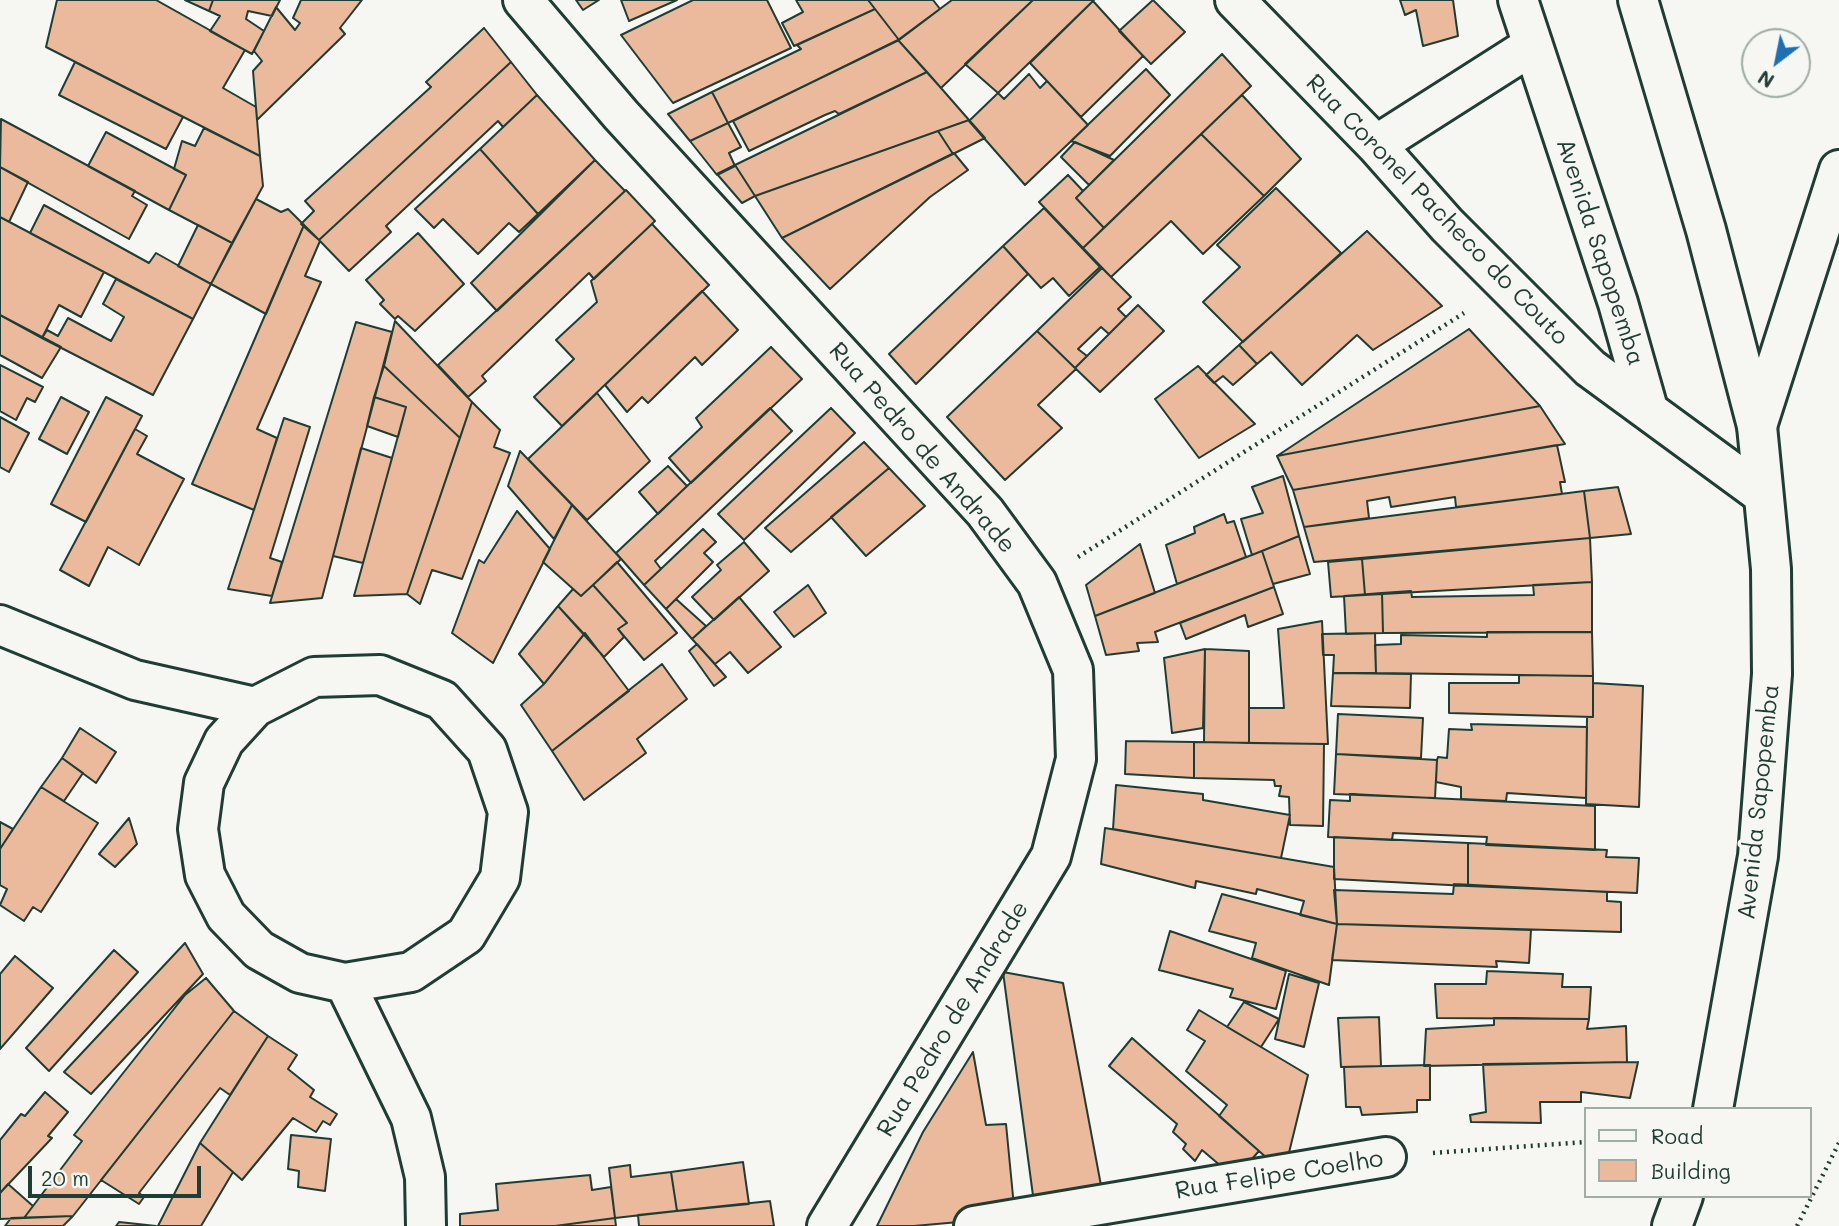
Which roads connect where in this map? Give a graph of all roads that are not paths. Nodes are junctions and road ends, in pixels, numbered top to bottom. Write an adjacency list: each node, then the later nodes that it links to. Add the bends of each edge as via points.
1 (523, 0): 18 (street, Rua Pedro de Andrade, via 621,115 985,512 1037,583 1073,670 1076,759 1051,856)
2 (1235, 0): 6 (street, Rua Coronel Pacheco do Couto)
3 (1518, 0): 5 (street, Avenida Sapopemba)
4 (1638, 0): 9 (street, Avenida Sapopemba, via 1706,230)
5 (1533, 45): 6 (street); 8 (street, Avenida Sapopemba)
6 (1376, 145): 8 (street, Rua Coronel Pacheco do Couto, via 1447,225 1590,368)
7 (1839, 170): 9 (street)
8 (1648, 409): 10 (street)
9 (1757, 426): 10 (street, Avenida Sapopemba)
10 (1762, 494): 14 (street, Avenida Sapopemba, via 1771,569 1772,674 1758,856)
11 (0, 625): 12 (street, via 135,680)
12 (255, 707): 13 (street, via 224,741 204,783 198,829 205,875 226,916 259,950 300,973); 13 (street, via 314,677 380,675 442,700 487,750 508,812 500,878 466,935 411,972)
13 (345, 983): 17 (street, via 411,1118 425,1177)
14 (1713, 1107)
15 (1386, 1157): 19 (street, Rua Felipe Coelho)
16 (1682, 1198): 20 (street)
17 (426, 1226)
18 (827, 1226)
19 (975, 1226)
20 (1672, 1226)

